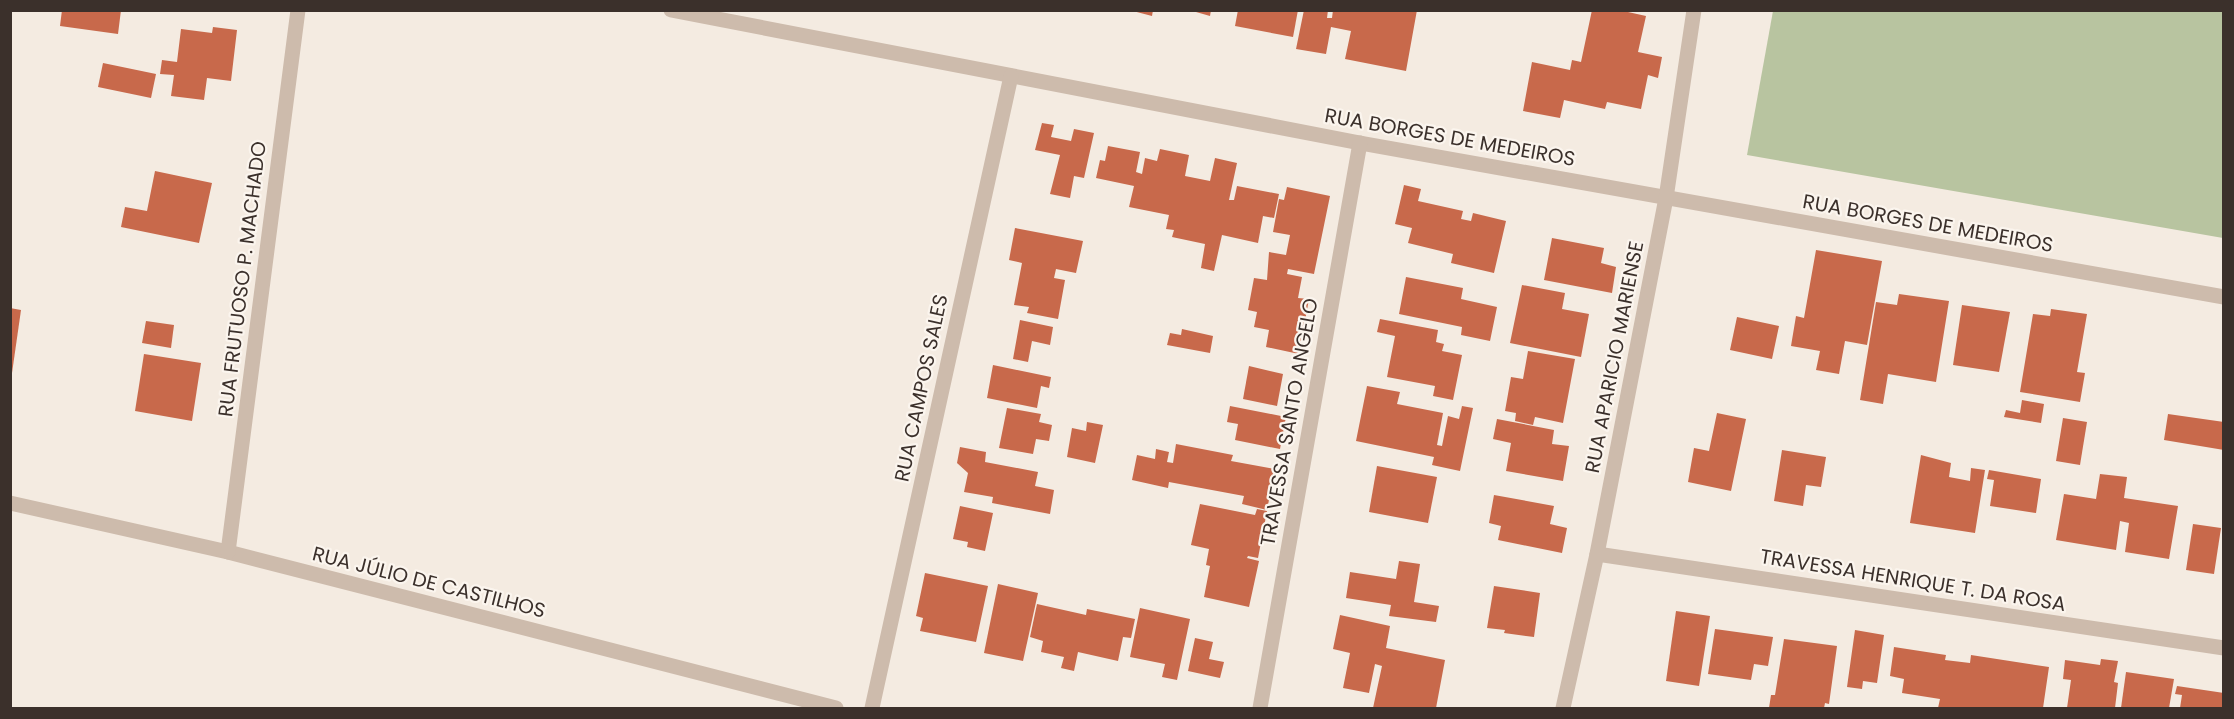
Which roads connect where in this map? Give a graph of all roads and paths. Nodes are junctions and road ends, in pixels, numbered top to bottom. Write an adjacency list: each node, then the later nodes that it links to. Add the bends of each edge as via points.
1 (298, 10): 9 (street, RUA FRUTUOSO P. MACHADO)
2 (670, 10): 4 (street, RUA BORGES DE MEDEIROS)
3 (1694, 10): 6 (street, RUA APARICIO MARIENSE)
4 (1011, 76): 5 (street, RUA BORGES DE MEDEIROS); 13 (street, RUA CAMPOS SALES)
5 (1360, 143): 6 (street, RUA BORGES DE MEDEIROS); 14 (street, TRAVESSA SANTO ANGELO)
6 (1666, 198): 7 (street, RUA BORGES DE MEDEIROS); 10 (street, RUA APARICIO MARIENSE)
7 (2223, 297)
8 (10, 503): 9 (street, RUA JÚLIO DE CASTILHOS)
9 (228, 552): 12 (street, RUA JÚLIO DE CASTILHOS)
10 (1597, 554): 11 (street, TRAVESSA HENRIQUE T. DA ROSA); 15 (street, RUA APARICIO MARIENSE)
11 (2223, 648)
12 (836, 708)
13 (872, 708)
14 (1260, 708)
15 (1563, 708)

